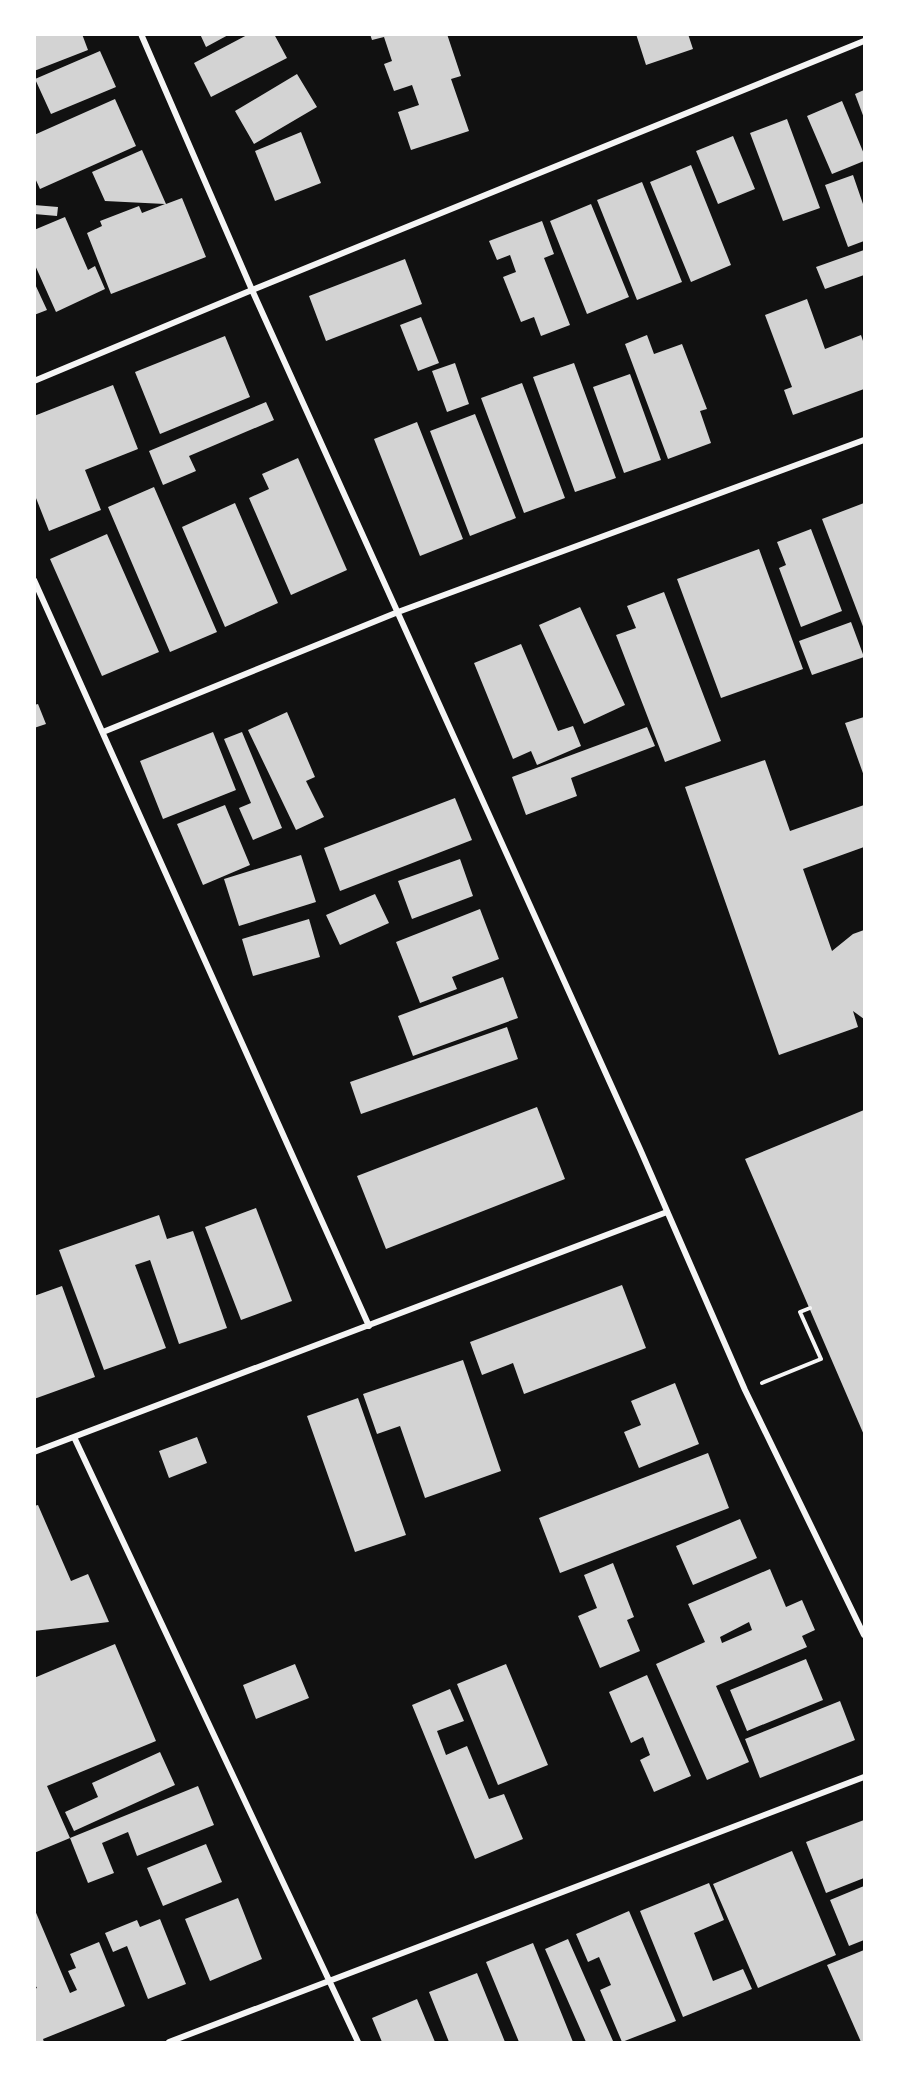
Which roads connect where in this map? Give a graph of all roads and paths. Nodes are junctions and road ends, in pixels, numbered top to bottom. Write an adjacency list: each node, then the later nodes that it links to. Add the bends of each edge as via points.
1 (141, 34): 3 (street)
2 (864, 41): 3 (street)
3 (252, 290): 4 (street); 7 (street)
4 (34, 381)
5 (864, 440): 7 (street)
6 (34, 580): 8 (street)
7 (398, 612): 8 (street); 9 (street)
8 (103, 732): 11 (street)
9 (667, 1212): 11 (street); 12 (street)
10 (810, 1308): 12 (path, via 800,1312 821,1359)
11 (369, 1326): 13 (street)
12 (745, 1390): 15 (street)
13 (74, 1437): 14 (street); 17 (street)
14 (34, 1452)
15 (864, 1635)
16 (864, 1777): 17 (street)
17 (329, 1981): 18 (street); 19 (street)
18 (169, 2043)
19 (358, 2043)

